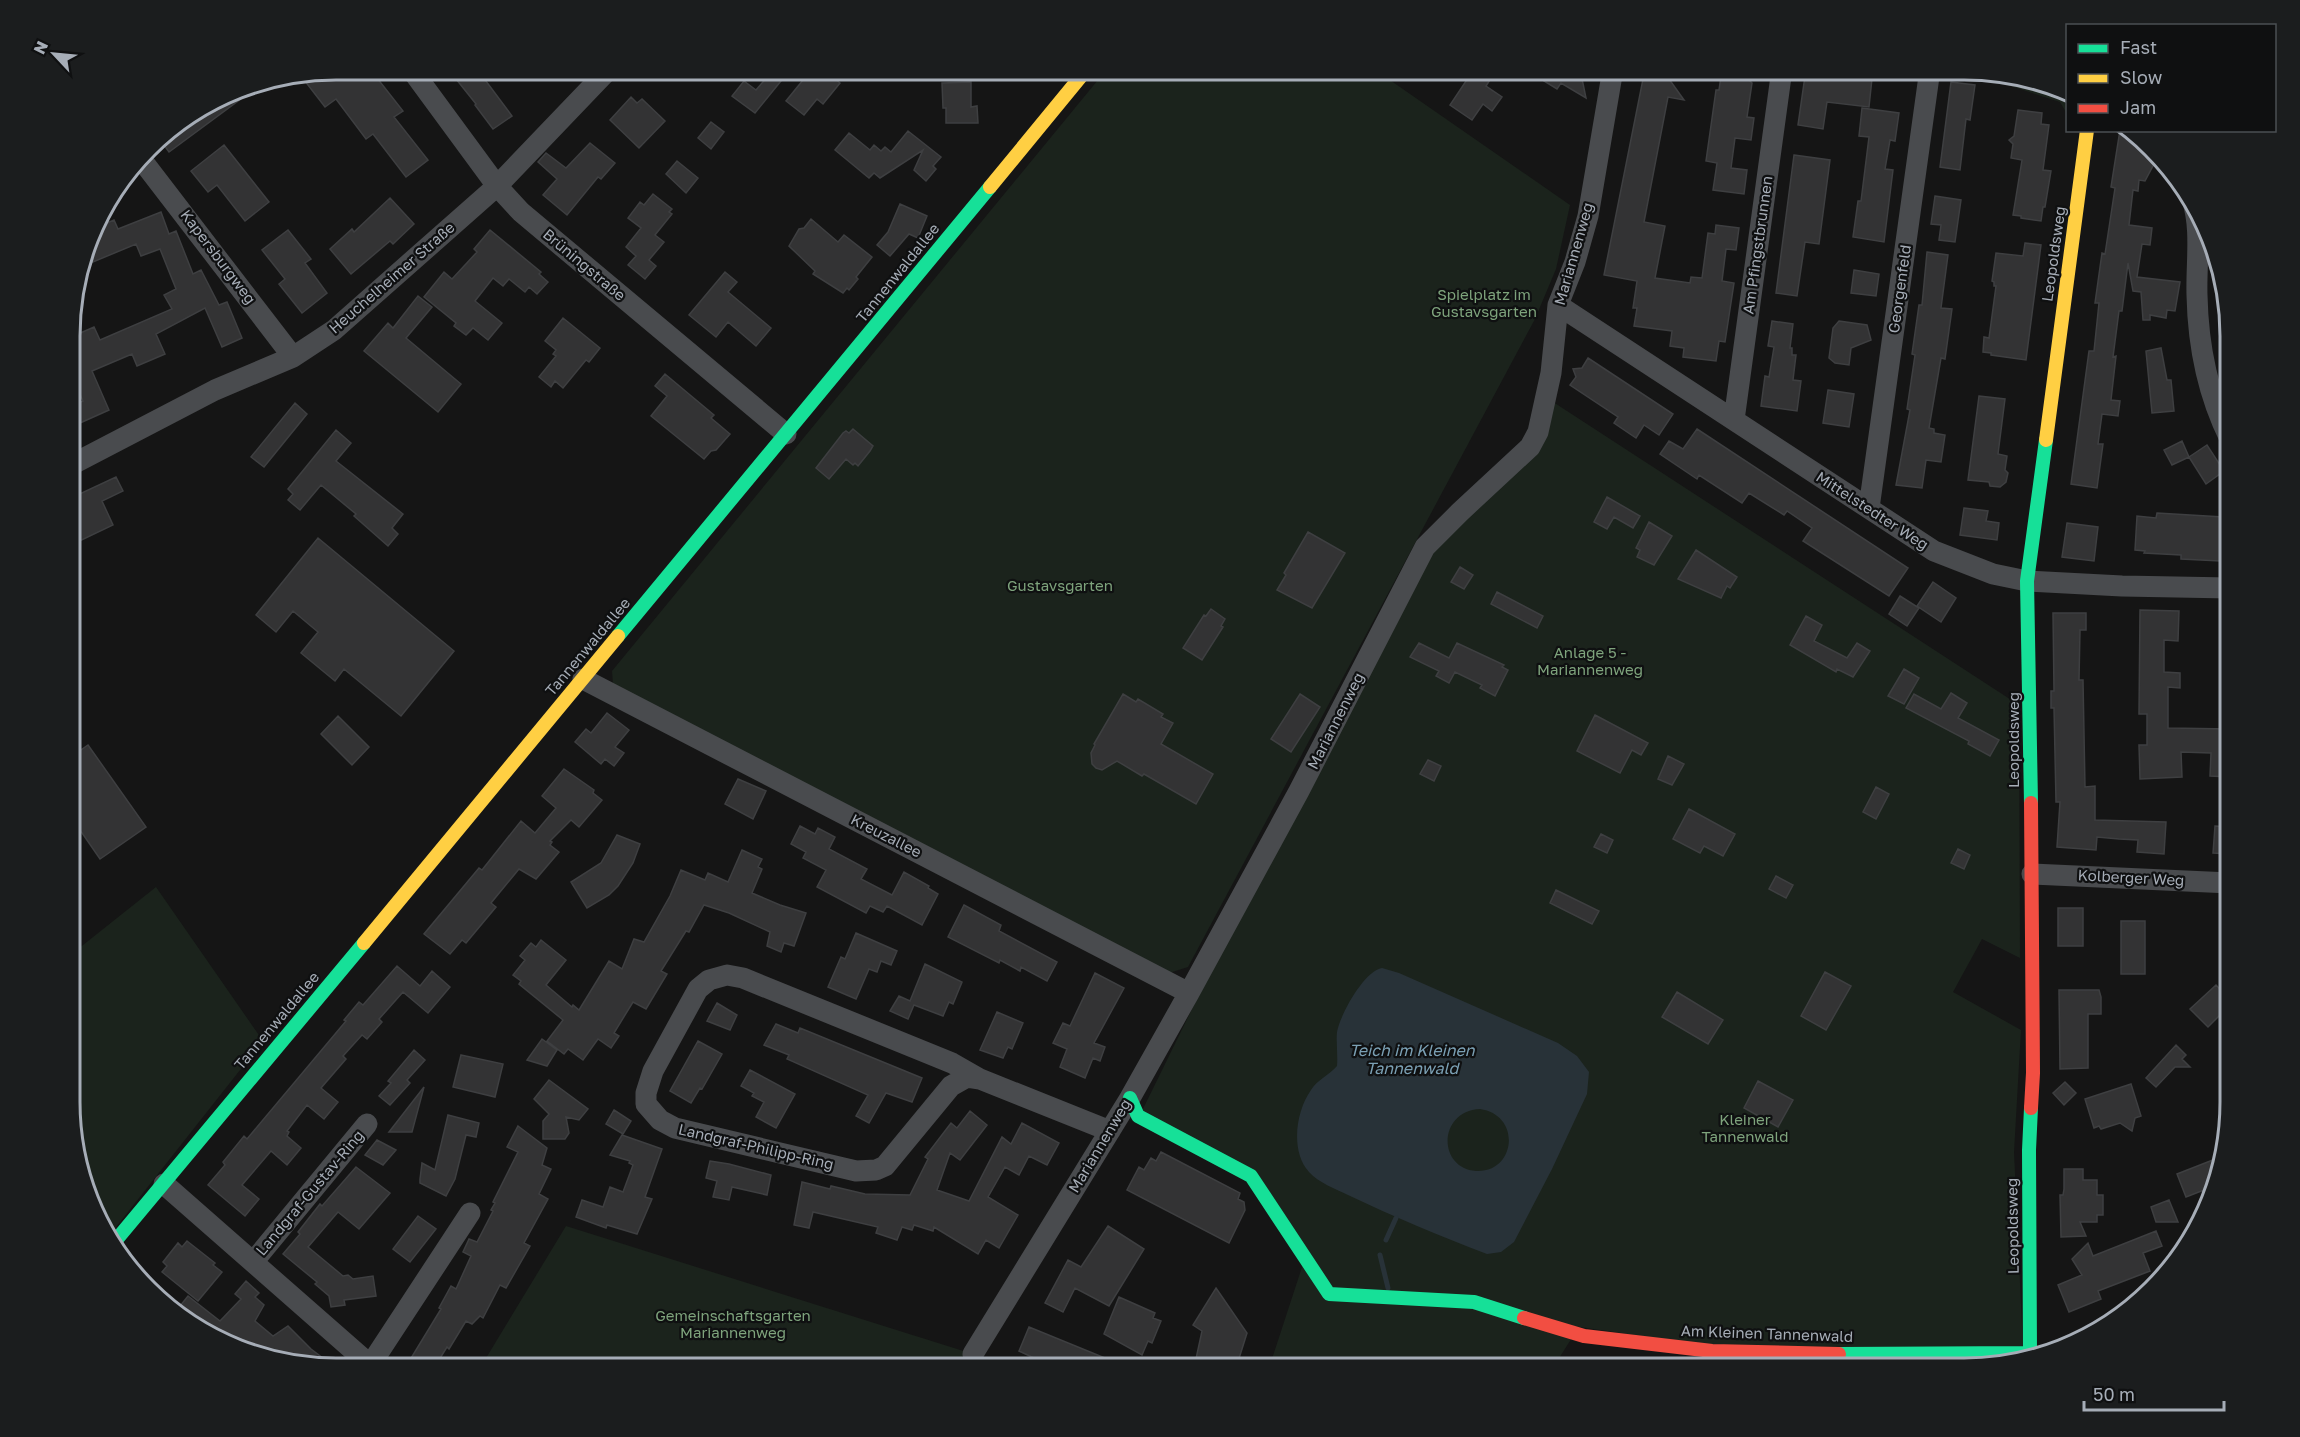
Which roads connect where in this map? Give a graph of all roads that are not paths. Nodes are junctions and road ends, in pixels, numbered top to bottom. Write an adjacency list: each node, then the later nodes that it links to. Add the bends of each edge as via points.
1 (419, 80): 9 (street, Brüningstraße)
2 (598, 80): 9 (street, Heuchelheimer Straße)
3 (1078, 80): 15 (street, Tannenwaldallee)
4 (1611, 80): 11 (street, Mariannenweg, via 1588,216)
5 (1780, 80): 14 (street, Am Pfingstbrunnen)
6 (1928, 80): 17 (street, Georgenfeld)
7 (2088, 132): 18 (street, Leopoldsweg)
8 (145, 164): 12 (street, Kapersburgweg)
9 (497, 186): 12 (street, Heuchelheimer Straße, via 334,330); 15 (street, Brüningstraße, via 521,212)
10 (2197, 229): 13 (street, via 2200,332 2207,374)
11 (1558, 305): 14 (street, Mittelstedter Weg); 23 (street, Mariannenweg, via 1547,398 1530,447 1425,547)
12 (293, 357): 16 (street, Heuchelheimer Straße, via 205,395)
13 (2220, 414)
14 (1734, 420): 17 (street, Mittelstedter Weg)
15 (786, 434): 20 (street, Tannenwaldallee)
16 (80, 460)
17 (1869, 508): 18 (street, Mittelstedter Weg, via 1934,551 1993,574)
18 (2027, 581): 19 (street, Mittelstedter Weg); 21 (street, Leopoldsweg)
19 (2220, 588)
20 (583, 680): 23 (street, Kreuzallee); 28 (street, Tannenwaldallee)
21 (2032, 874): 22 (street, Kolberger Weg); 32 (street, Leopoldsweg)
22 (2220, 883)
23 (1189, 993): 25 (street, Mariannenweg)
24 (980, 1079): 24 (street, Landgraf-Philipp-Ring, via 952,1063 743,978 727,975 709,980 698,989 653,1071 646,1104 660,1120 675,1128 868,1171 891,1161 951,1086 967,1077); 27 (street, Landgraf-Philipp-Ring)
25 (1130, 1098): 27 (street, Mariannenweg); 33 (street, Am Kleinen Tannenwald, via 1138,1116 1251,1176 1329,1294 1474,1302 1584,1336 1712,1351)
26 (367, 1124): 31 (street, Landgraf-Gustav-Ring)
27 (1110, 1131): 34 (street, Mariannenweg)
28 (164, 1184): 30 (street, Tannenwaldallee); 31 (street, Landgraf-Gustav-Ring)
29 (470, 1213): 36 (street, Landgraf-Gustav-Ring)
30 (119, 1237)
31 (254, 1262): 35 (street, Landgraf-Gustav-Ring)
32 (2030, 1349)
33 (2014, 1353)
34 (973, 1354)
35 (359, 1358)
36 (375, 1358)

